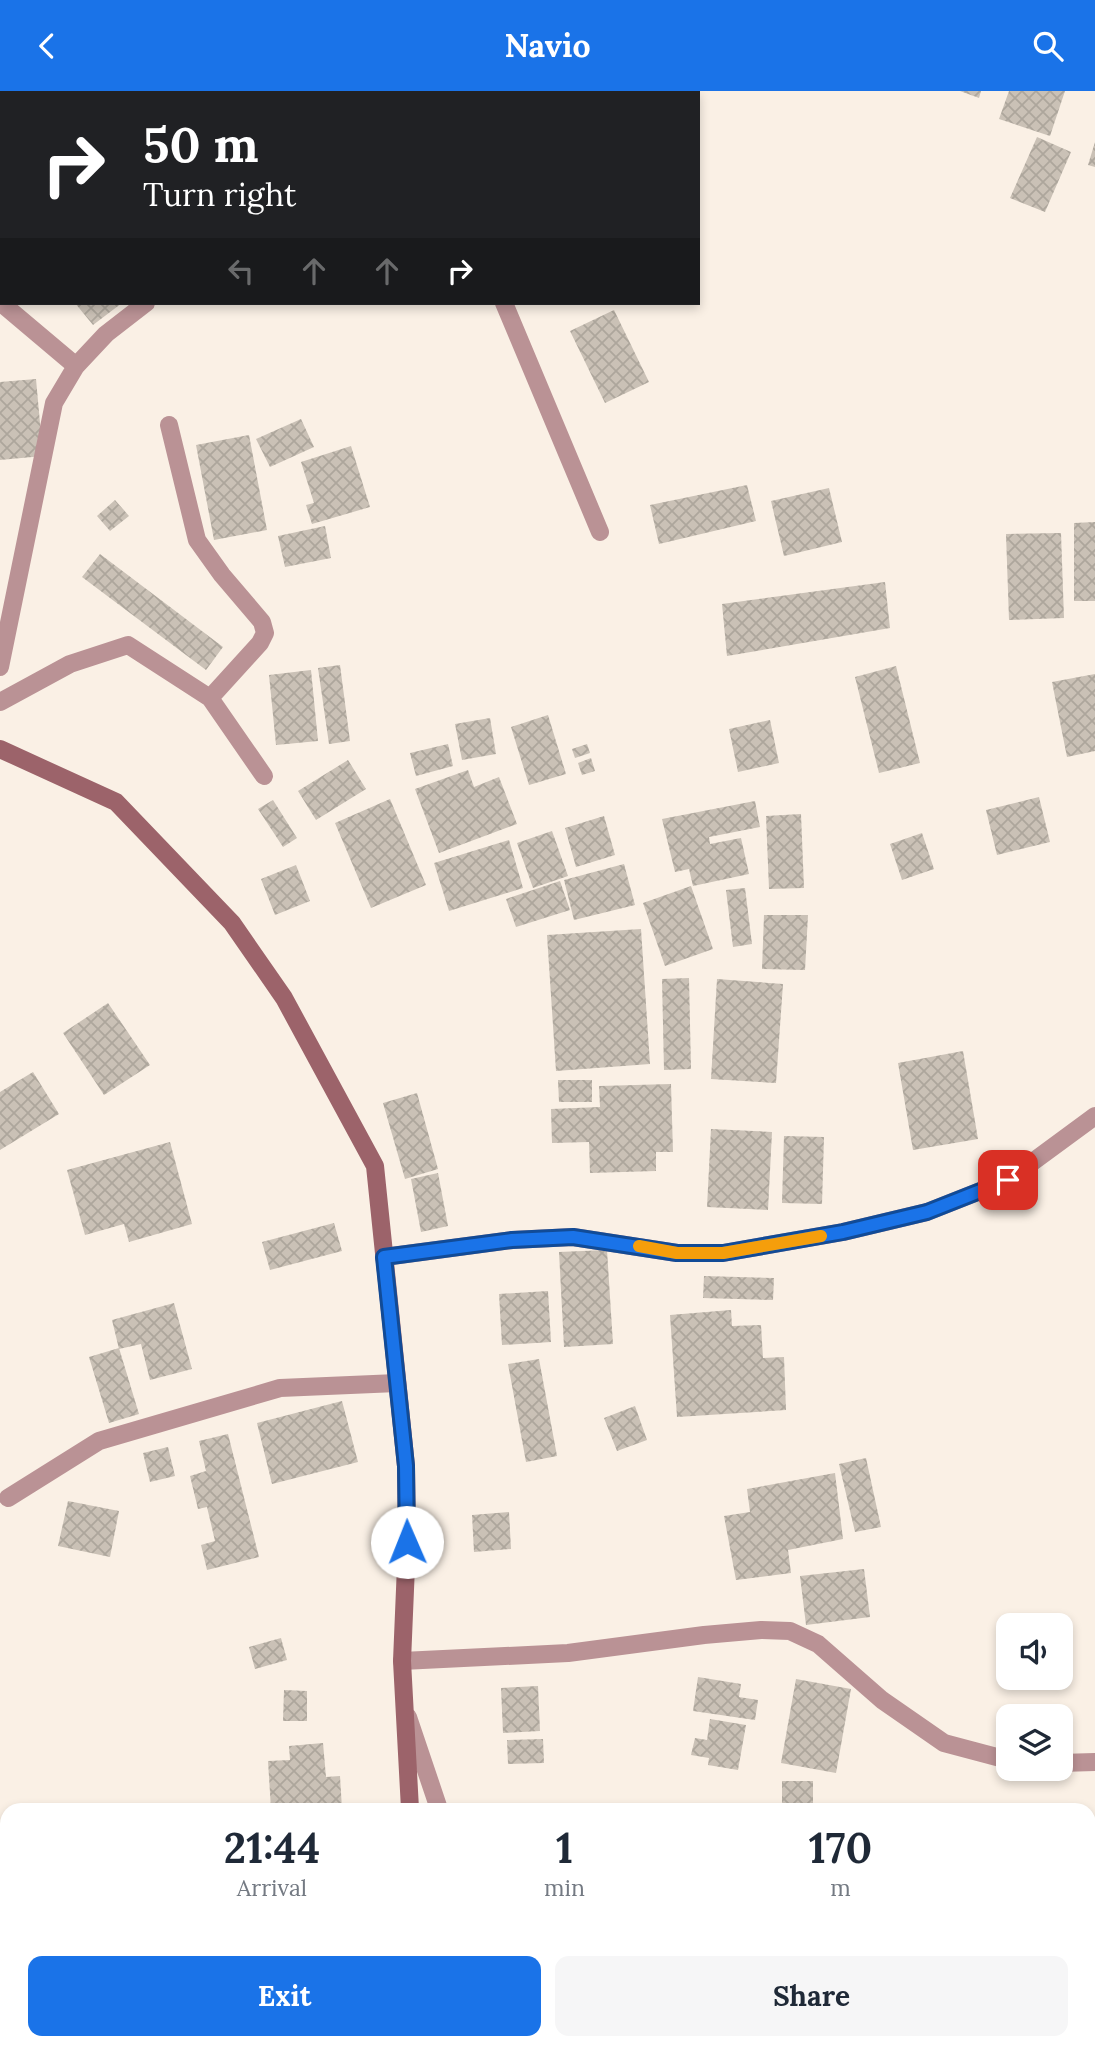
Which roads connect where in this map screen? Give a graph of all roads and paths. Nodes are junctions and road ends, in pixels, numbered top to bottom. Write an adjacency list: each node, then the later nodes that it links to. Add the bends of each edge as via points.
1 (4, 305): 4 (street)
2 (143, 305): 4 (street, via 106,334)
3 (506, 305): 6 (street)
4 (76, 366): 7 (street, via 54,403)
5 (169, 425): 8 (street, via 197,540 262,622 265,633)
6 (600, 532)
7 (0, 667)
8 (210, 698): 9 (street, via 128,646 70,664); 11 (street)
9 (0, 702)
10 (0, 749): 13 (street, via 116,802 232,923 284,997 375,1166)
11 (264, 776)
12 (1095, 1116): 13 (street, via 1008,1180 927,1212 843,1232 723,1253 677,1253 573,1237)
13 (384, 1257): 14 (street)
14 (397, 1383): 15 (street, via 280,1388 99,1441); 16 (street, via 406,1466)
15 (8, 1499)
16 (402, 1661): 17 (street); 18 (street, via 568,1653 704,1635 790,1632 818,1644 882,1700 944,1743)
17 (404, 1706): 21 (street); 22 (street)
18 (996, 1757)
19 (1095, 1762): 20 (street)
20 (1073, 1763)
21 (410, 1803)
22 (437, 1803)

